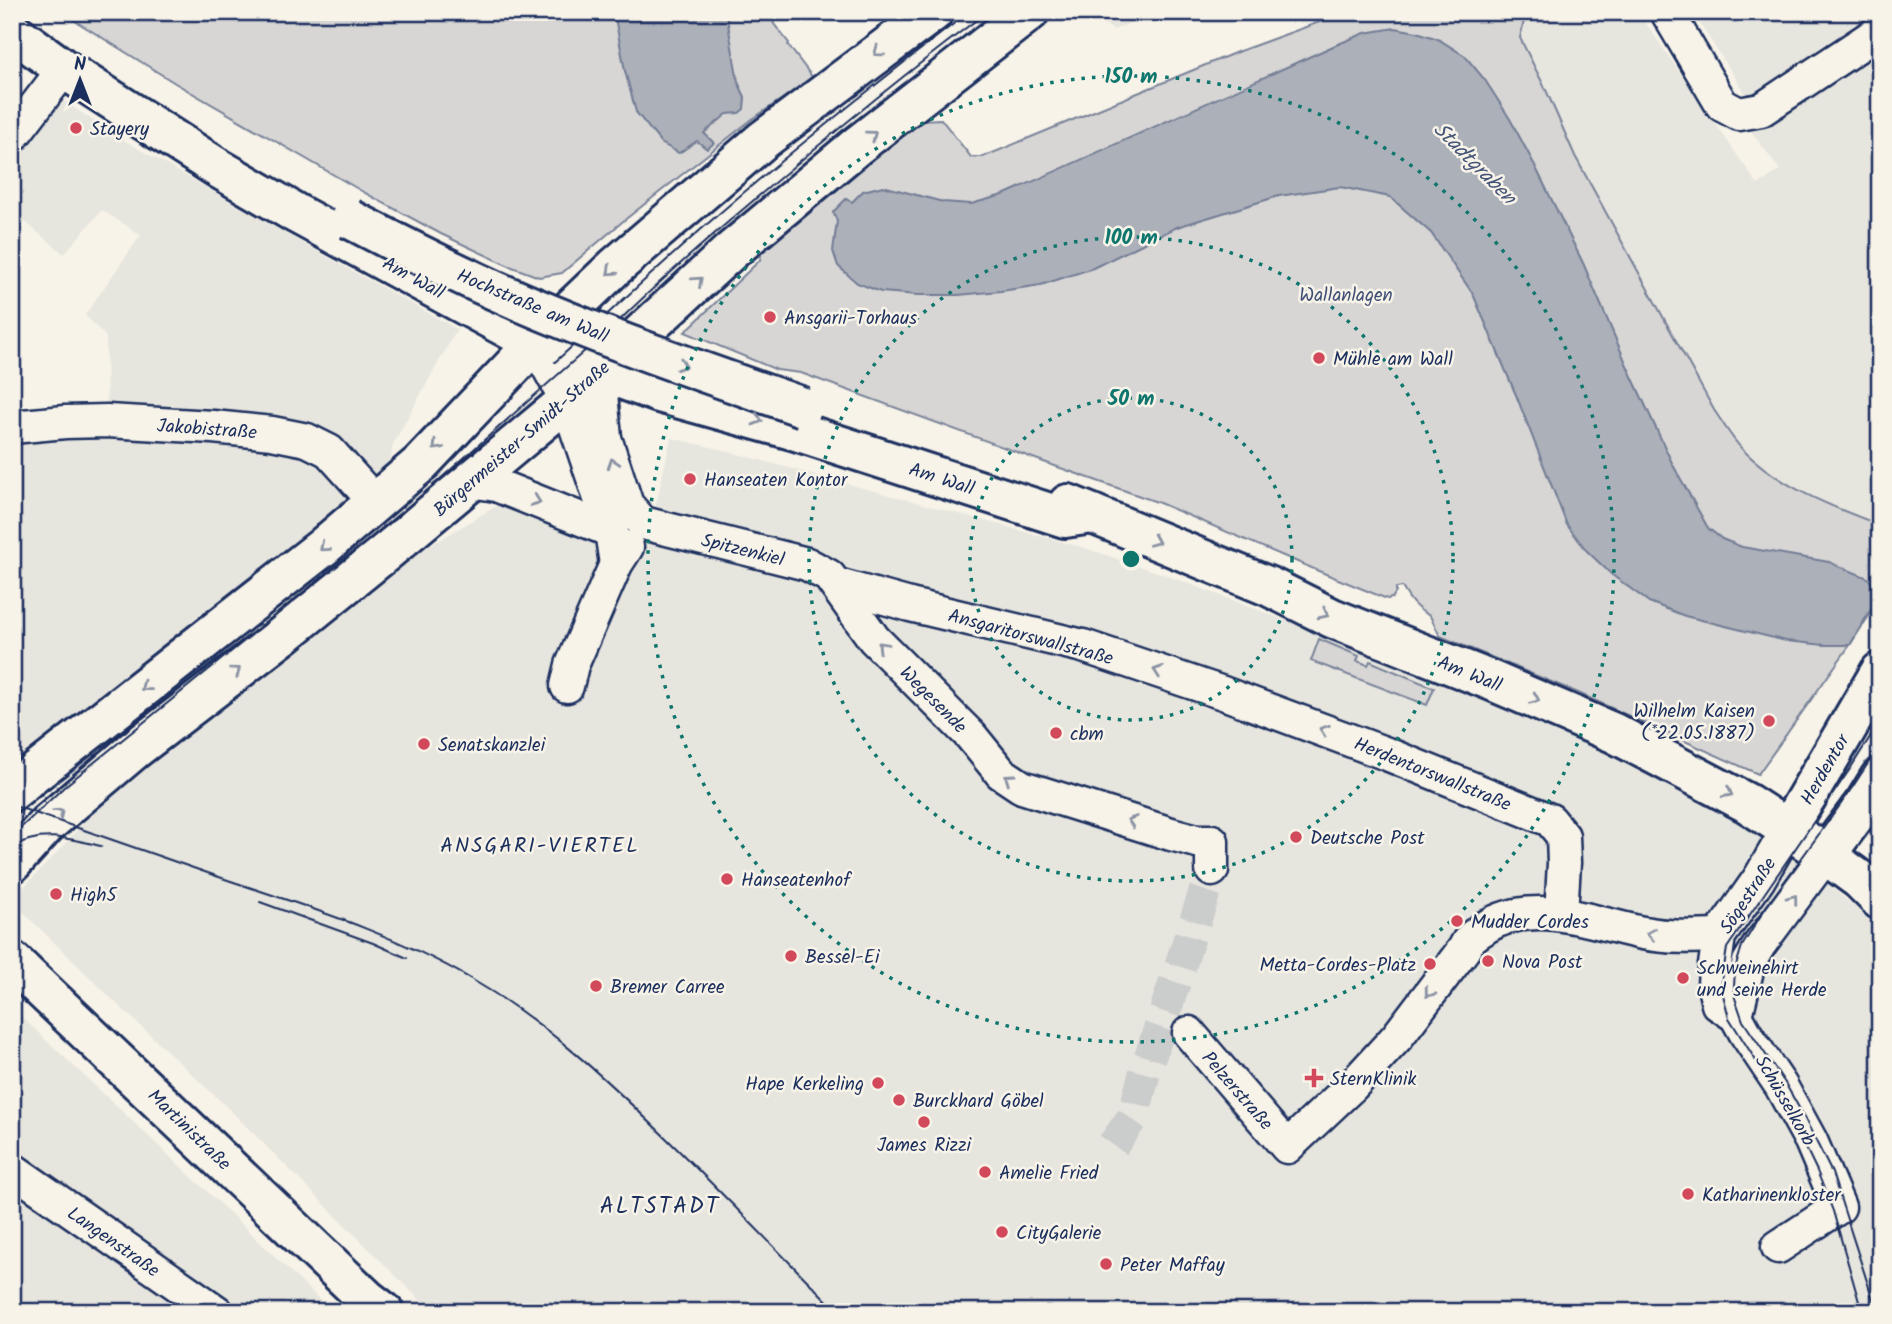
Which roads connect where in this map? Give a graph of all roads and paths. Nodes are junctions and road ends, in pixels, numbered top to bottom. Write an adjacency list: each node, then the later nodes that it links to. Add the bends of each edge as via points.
1 (933, 12): 9 (main road, one-way to 9, via 754,147)
2 (1029, 12): 10 (main road, Bürgermeister-Smidt-Straße, one-way to 2, via 731,251)
3 (1667, 12): 6 (street, via 1722,105 1739,114 1760,110)
4 (12, 17): 17 (main road, Hochstraße am Wall, one-way to 17, bridge, via 38,27 198,130 350,219 426,258 547,313)
5 (12, 31): 7 (main road, Am Wall)
6 (1880, 31)
7 (64, 69): 8 (street); 9 (main road, Am Wall, via 297,214)
8 (12, 137)
9 (535, 343): 10 (main road, Am Wall); 11 (street); 12 (main road)
10 (599, 371): 11 (main road, Bürgermeister-Smidt-Straße); 17 (main road, Am Wall, one-way to 17, via 1065,518); 18 (street, one-way to 10, via 627,505 605,438)
11 (567, 401): 14 (main road, Bürgermeister-Smidt-Straße); 19 (street)
12 (475, 408): 14 (main road, via 488,408 503,417 508,438); 16 (main road, one-way to 16)
13 (12, 427): 16 (street, Jakobistraße, via 107,421 223,428 307,440 329,451)
14 (505, 452): 15 (main road, Bürgermeister-Smidt-Straße)
15 (471, 481): 19 (street, one-way to 19, via 496,485); 30 (main road, Bürgermeister-Smidt-Straße, one-way to 15, via 46,825 134,750)
16 (375, 502): 26 (main road, one-way to 26)
17 (1092, 514): 27 (main road, Am Wall, one-way to 27, via 1610,731)
18 (643, 523): 20 (street); 21 (street, Spitzenkiel, via 807,564)
19 (611, 531): 20 (street)
20 (615, 564): 23 (street)
21 (838, 586): 24 (street, Ansgaritorswallstraße, one-way to 21, via 1083,646); 29 (street, Wegesende, one-way to 21, via 1197,841 1022,787 1001,773 971,736 874,639)
22 (1880, 672): 27 (main road, Herdentor)
23 (567, 686)
24 (1223, 693): 32 (street, Herdentorswallstraße, one-way to 24, via 1563,836 1550,820)
25 (1880, 778): 28 (main road)
26 (12, 791)
27 (1788, 829): 28 (main road, Am Wall); 33 (street, Sögestraße)
28 (1826, 855): 31 (main road, Am Wall); 35 (street, Sögestraße, one-way to 28, via 1760,944)
29 (1212, 856)
30 (12, 863)
31 (1880, 900)
32 (1561, 914): 33 (street, one-way to 32, via 1643,933); 36 (street, Pelzerstraße, one-way to 36, via 1527,913 1495,922 1469,938 1397,1037 1287,1147)
33 (1719, 936): 35 (street, Sögestraße, via 1714,987)
34 (12, 961): 39 (main road, Martinistraße)
35 (1727, 1010): 38 (street, Schüsselkorb, via 1781,1086 1839,1207)
36 (1189, 1033)
37 (12, 1169): 40 (street, Langenstraße)
38 (1778, 1247)
39 (376, 1307)
40 (217, 1312)

